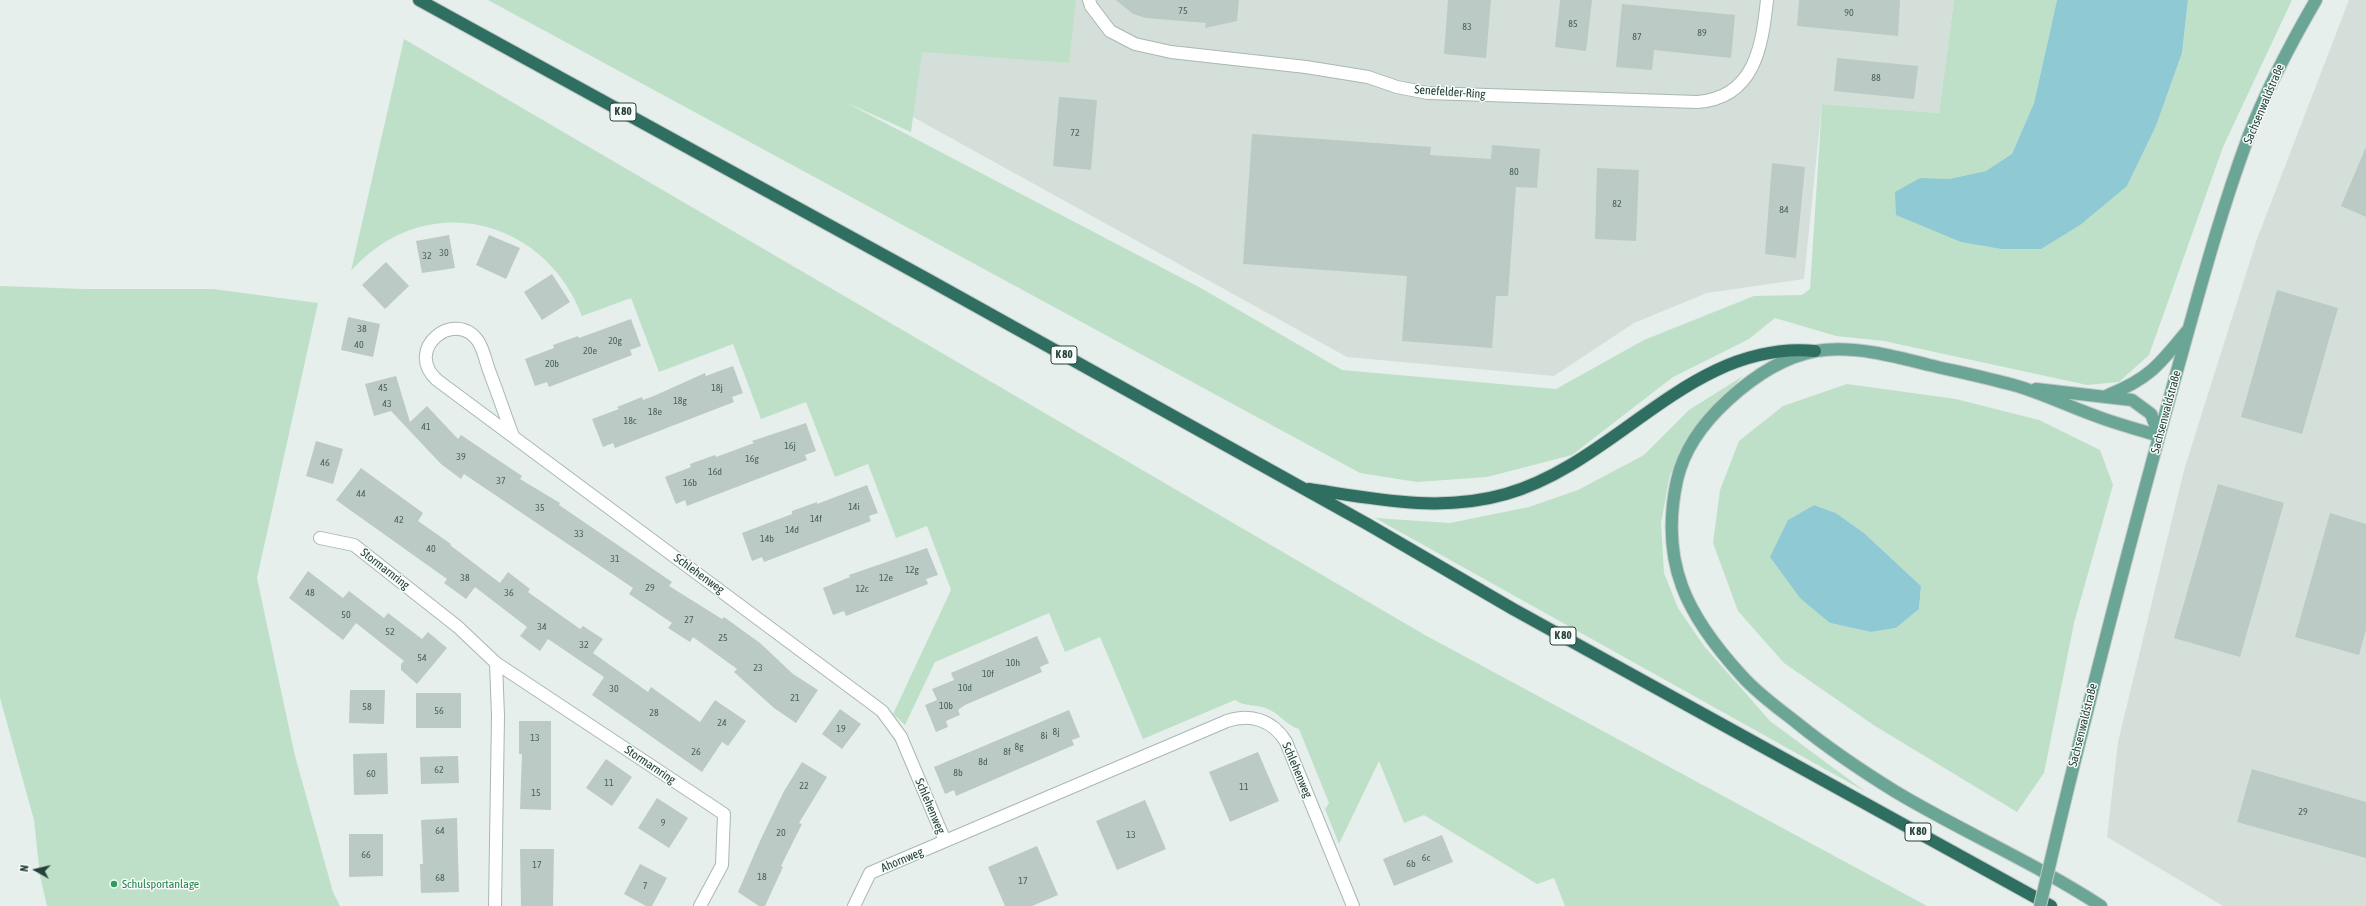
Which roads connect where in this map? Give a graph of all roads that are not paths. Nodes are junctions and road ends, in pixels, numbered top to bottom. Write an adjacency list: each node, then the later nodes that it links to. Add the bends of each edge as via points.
1 (419, 0): 11 (highway, K 80)
2 (1089, 0): 3 (street, Senefelder-Ring, via 1110,31 1135,44 1171,52 1306,66 1368,77 1397,87 1428,93 1697,102 1711,101 1742,82 1756,60 1763,36)
3 (1767, 0)
4 (2316, 0): 5 (main road, Sachsenwaldstraße, via 2286,52 2250,132 2228,196)
5 (2190, 326): 8 (main road, via 2142,380); 10 (main road, Sachsenwaldstraße)
6 (1815, 351): 7 (main road, via 1861,352 1903,358); 11 (highway, via 1791,349 1745,358 1720,367 1675,394 1587,457 1561,472 1506,494 1434,504 1401,503); 21 (main road, via 1786,361 1746,383 1702,427 1678,474 1672,503 1673,558 1696,618 1716,647 1745,680 1822,742 1896,792 2070,886)
7 (2019, 387): 8 (main road); 10 (main road, via 2100,418)
8 (2106, 396): 10 (main road, via 2132,400 2146,408)
9 (513, 436): 9 (street, Schlehenweg, via 432,376 427,364 426,351 437,335 449,329 462,330 478,342); 14 (street, Schlehenweg, via 876,705 901,737)
10 (2159, 436): 19 (main road, Sachsenwaldstraße, bridge, via 2101,652)
11 (1299, 487): 20 (highway, K 80, via 1513,609)
12 (320, 538): 13 (street, Stormarnring, via 354,545 458,627)
13 (496, 663): 15 (street, via 498,722); 16 (street, Stormarnring, via 724,814 722,865)
14 (945, 841): 17 (street, Ahornweg, via 870,873); 18 (street, Schlehenweg, via 1227,721 1242,717 1253,718 1272,726 1286,742)
15 (495, 906)
16 (700, 906)
17 (854, 906)
18 (1353, 906)
19 (2040, 906)
20 (2051, 906)
21 (2101, 906)

